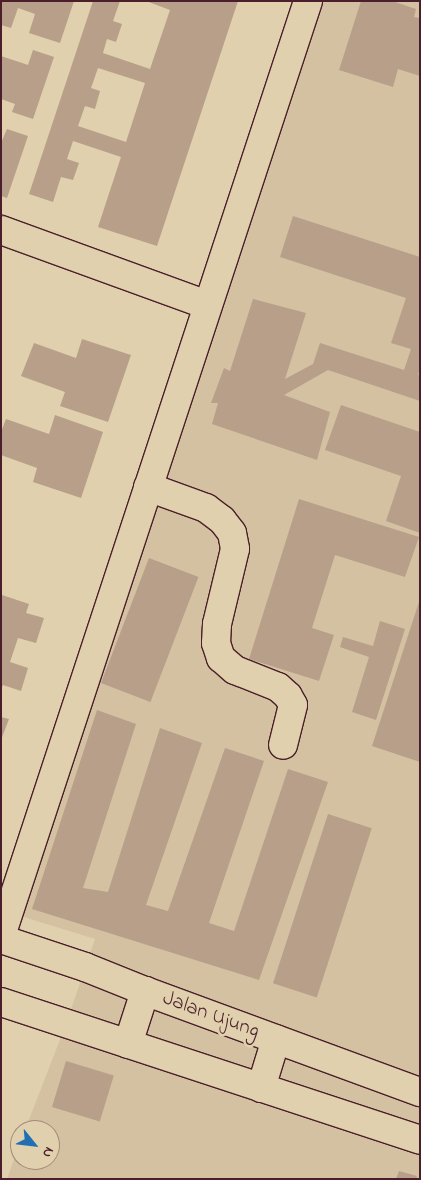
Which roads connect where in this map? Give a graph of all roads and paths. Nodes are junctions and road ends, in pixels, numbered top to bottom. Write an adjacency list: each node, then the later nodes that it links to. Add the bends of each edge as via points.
1 (308, 1): 3 (street)
2 (1, 230): 3 (street)
3 (207, 305): 4 (street)
4 (148, 487): 5 (street, via 206,508 232,533 235,549 217,624 216,643 221,658 235,670 278,687 288,696 292,705); 6 (street)
5 (283, 745)
6 (1, 937): 7 (street, Jalan Ujung)
7 (145, 991): 9 (street, Jalan Ujung); 10 (street)
8 (1, 1002): 10 (street)
9 (276, 1039): 11 (street); 12 (street, Jalan Ujung)
10 (128, 1044): 11 (street)
11 (261, 1088): 13 (street)
12 (420, 1092)
13 (420, 1140)

